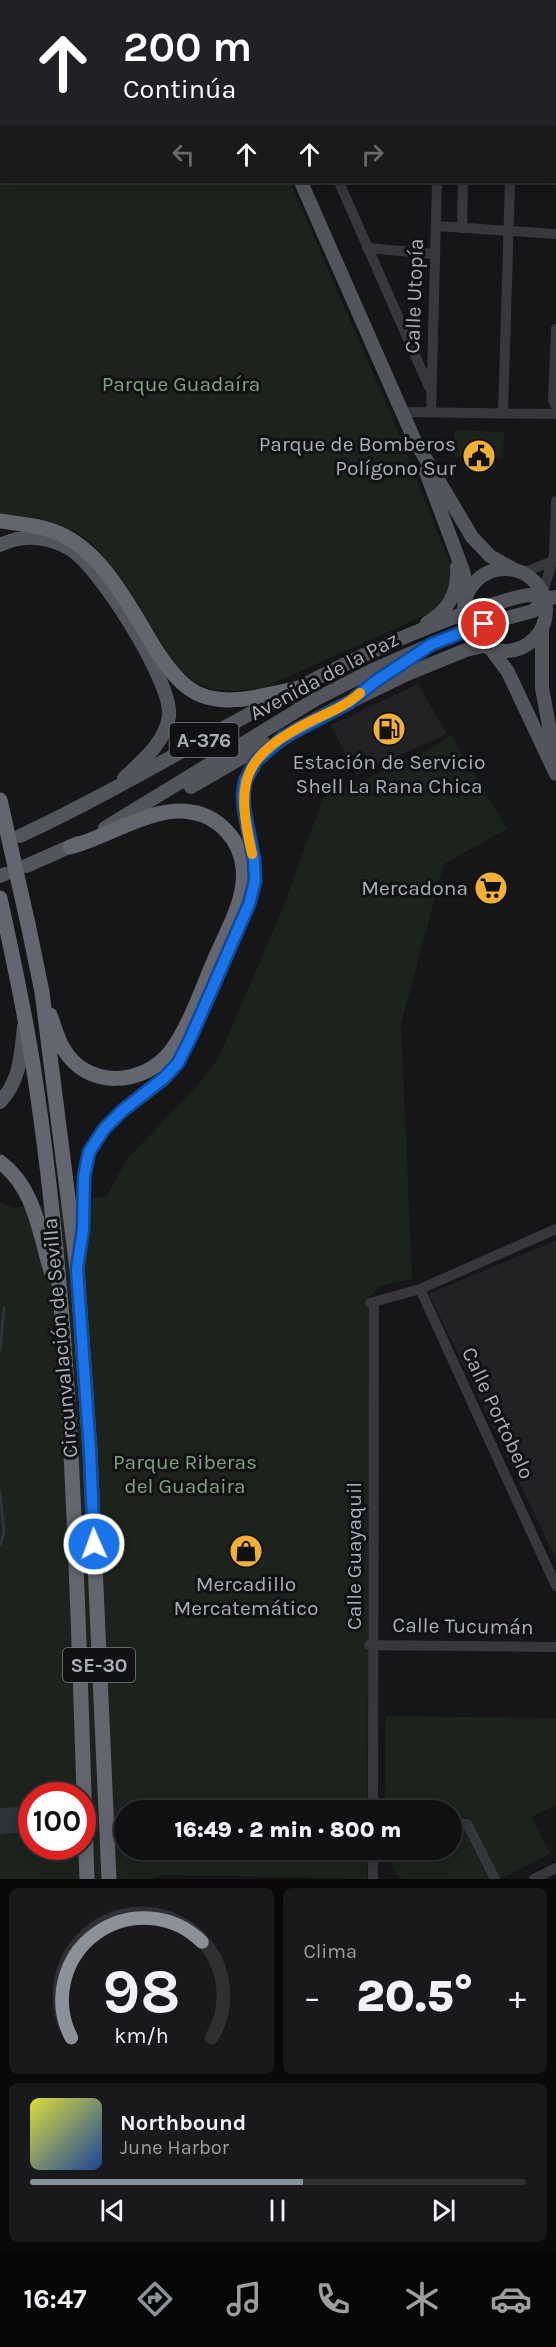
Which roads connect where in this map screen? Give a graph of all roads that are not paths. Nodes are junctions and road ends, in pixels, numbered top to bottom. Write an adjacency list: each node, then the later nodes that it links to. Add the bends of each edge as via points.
1 (301, 183): 15 (main road)
2 (339, 183): 10 (street)
3 (437, 183): 6 (street, Calle Utopía)
4 (463, 183): 7 (street)
5 (510, 183): 8 (street)
6 (436, 226): 7 (street); 11 (street, Calle Utopía)
7 (462, 228): 8 (street)
8 (508, 231): 9 (street); 17 (street)
9 (556, 234)
10 (367, 248): 11 (street); 13 (street)
11 (435, 254): 13 (street, Calle Utopía)
12 (556, 329): 14 (street)
13 (431, 392): 16 (street, Calle Utopía)
14 (556, 407)
15 (401, 412): 16 (street); 19 (main road)
16 (430, 412): 17 (street)
17 (503, 413): 18 (street)
18 (556, 414)
19 (414, 439): 23 (main road); 26 (main road, via 472,537 490,556)
20 (556, 501): 24 (street)
21 (0, 521): 35 (highway, via 56,532 88,550 163,661 182,683 201,695 225,701)
22 (0, 546): 41 (main road, via 38,537 80,556 103,582 159,674 169,715 164,732 153,750)
23 (454, 547): 27 (main road); 33 (main road, via 458,581 449,603 431,620)
24 (555, 547): 25 (street)
25 (552, 561): 26 (street); 28 (street)
26 (519, 571): 27 (main road, via 500,569 487,573); 28 (main road)
27 (467, 594): 29 (main road)
28 (548, 596): 29 (main road, Avenida de la Paz, via 529,595); 30 (main road); 31 (main road, Avenida de la Paz, via 533,611)
29 (464, 614): 31 (main road); 33 (main road, Avenida de la Paz)
30 (542, 629): 34 (main road, via 520,649 506,652); 38 (main road, via 543,688)
31 (469, 630): 32 (main road, Avenida de la Paz); 34 (main road)
32 (432, 644): 36 (main road); 43 (main road, Avenida de la Paz, via 316,699)
33 (382, 646): 35 (main road, Avenida de la Paz)
34 (487, 647): 36 (main road, via 466,650); 40 (main road, via 508,672)
35 (296, 689): 41 (main road, A-376)
36 (350, 702): 37 (main road)
37 (297, 729): 43 (main road, via 146,811); 53 (main road, via 263,753 245,781 244,809 255,881 249,904 191,1037 178,1063 104,1129 89,1152)
38 (553, 738): 39 (main road)
39 (556, 765)
40 (556, 774)
41 (111, 790): 44 (main road, A-376)
42 (0, 800): 48 (highway, Circunvalación de Sevilla / SE-30, bridge)
43 (105, 828): 45 (main road, Avenida de la Paz)
44 (20, 836)
45 (70, 847): 46 (main road, Avenida de la Paz); 48 (highway, via 153,816 190,812 215,821 232,837 240,851 243,882 238,904 185,1027 171,1051 144,1074 128,1078 97,1076 71,1059)
46 (27, 866)
47 (0, 898): 49 (highway, Circunvalación de Sevilla / SE-30)
48 (42, 992): 53 (highway, Circunvalación de Sevilla / SE-30)
49 (25, 1019): 50 (main road, via 17,1076); 55 (highway, Circunvalación de Sevilla / SE-30, via 44,1138)
50 (0, 1102)
51 (0, 1162): 55 (highway, via 28,1195)
52 (556, 1229): 54 (street)
53 (77, 1269): 64 (highway, Circunvalación de Sevilla / SE-30, via 90,1451)
54 (420, 1289): 56 (street, Calle Portobelo); 57 (street, Calle Guayaquil, via 372,1303)
55 (60, 1300): 63 (highway, Circunvalación de Sevilla / SE-30)
56 (556, 1586)
57 (371, 1645): 58 (street, Calle Tucumán); 59 (street, Calle Guayaquil)
58 (556, 1647)
59 (373, 1800)
60 (462, 1824): 66 (street, via 467,1824)
61 (373, 1860): 65 (street)
62 (556, 1868): 67 (street)
63 (87, 1879)
64 (108, 1879)
65 (373, 1879)
66 (495, 1879)
67 (534, 1879)

